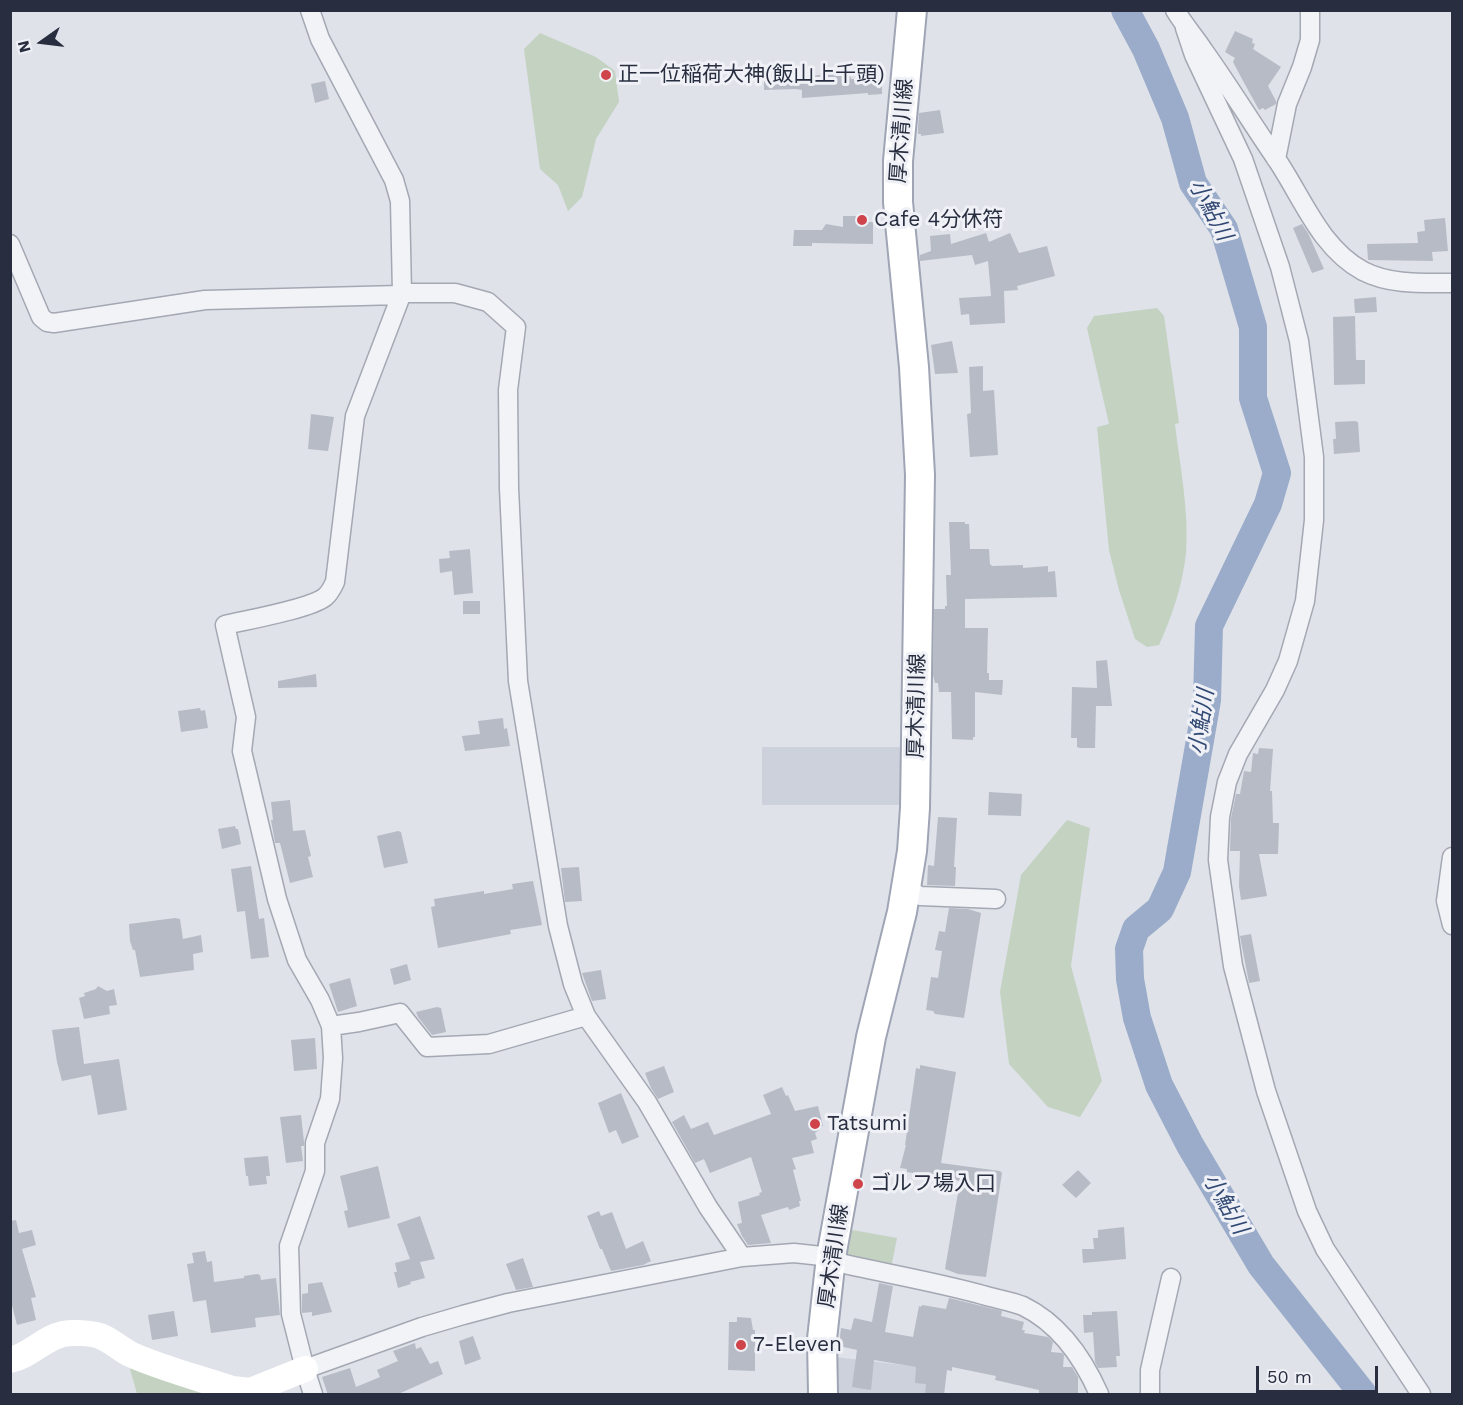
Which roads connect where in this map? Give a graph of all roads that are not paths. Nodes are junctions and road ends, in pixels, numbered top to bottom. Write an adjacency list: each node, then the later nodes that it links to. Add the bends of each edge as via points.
1 (310, 10): 10 (street, via 320,39 394,180 400,201)
2 (912, 10): 12 (main road, 厚木清川線, via 898,160 920,475 915,808)
3 (1175, 10): 5 (street)
4 (1310, 10): 6 (street, via 1310,40)
5 (1185, 27): 6 (street); 7 (street, via 1194,55)
6 (1272, 153): 7 (street); 9 (street, via 1328,243 1348,261 1364,272 1402,282)
7 (1243, 159): 27 (street, via 1280,267 1299,341 1314,457 1314,520 1305,602 1288,661 1227,782 1218,860 1223,904 1233,966 1266,1091 1307,1211 1325,1249)
8 (10, 244): 10 (street, via 41,317 54,323 205,300)
9 (1452, 284)
10 (401, 294): 15 (street, via 455,293 488,302 516,327 508,390 518,681 558,926); 16 (street, via 356,416 331,591 308,605 225,625 246,717 242,751 277,899 297,960)
11 (1452, 857): 14 (street, via 1446,901)
12 (906, 888): 13 (street, via 920,896); 18 (main road, 厚木清川線, via 872,1037)
13 (996, 899)
14 (1452, 924)
15 (586, 1016): 16 (street, via 489,1044 427,1047 400,1012); 17 (street, via 646,1102)
16 (331, 1026): 21 (street, via 330,1099 315,1143 315,1171 289,1246 291,1314)
17 (742, 1257): 18 (street, via 794,1253); 21 (street, via 463,1315)
18 (831, 1257): 24 (main road, 厚木清川線, via 822,1339); 25 (street, via 840,1263 1022,1306 1048,1322 1070,1343)
19 (1171, 1278): 26 (street, via 1150,1370)
20 (10, 1360): 22 (street, via 21,1358 65,1333 99,1336 132,1355)
21 (305, 1369): 22 (street, via 250,1391); 23 (street)
22 (231, 1392)
23 (313, 1395)
24 (823, 1395)
25 (1099, 1395)
26 (1150, 1395)
27 (1421, 1395)

